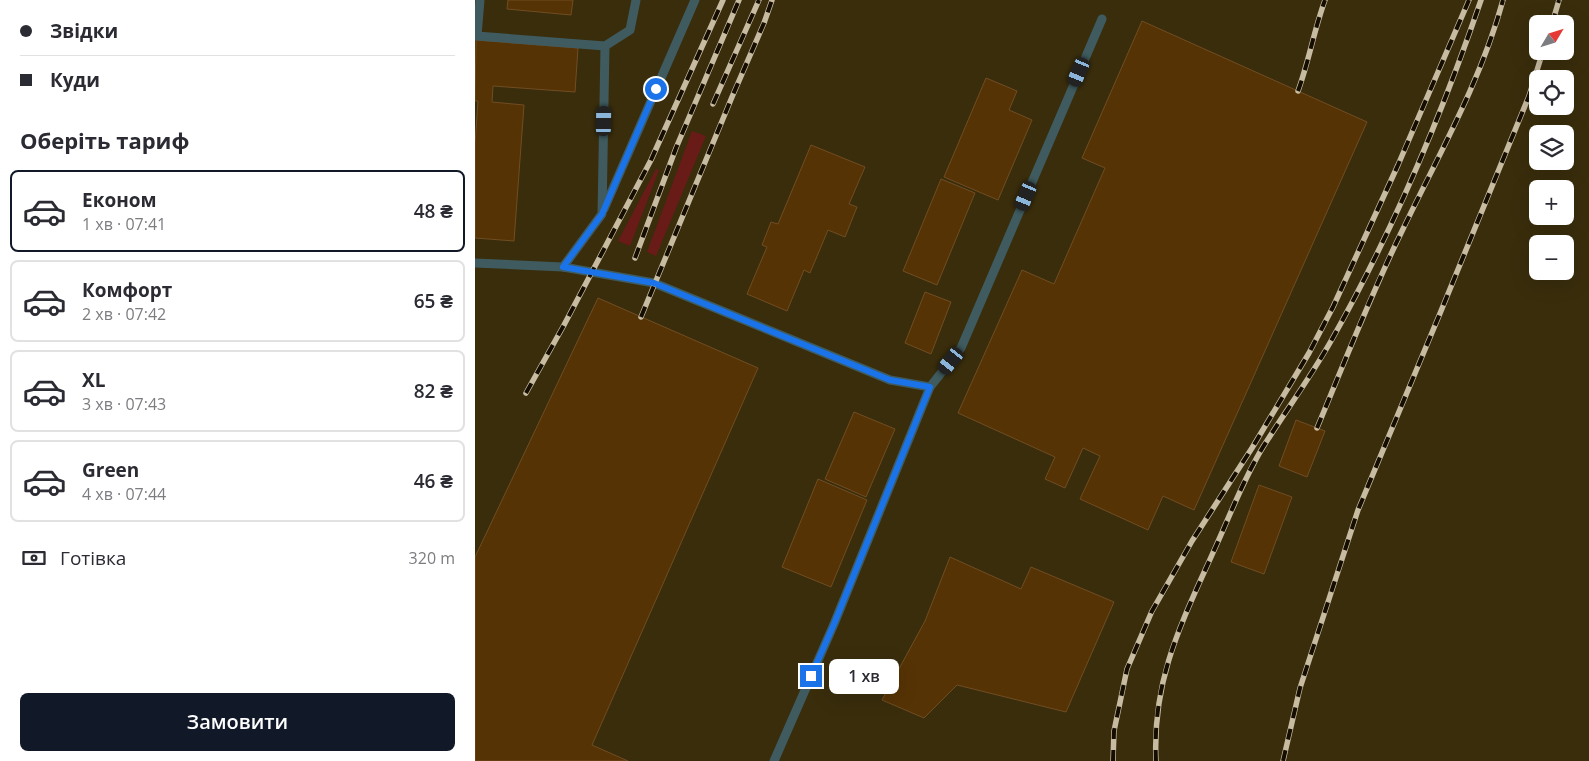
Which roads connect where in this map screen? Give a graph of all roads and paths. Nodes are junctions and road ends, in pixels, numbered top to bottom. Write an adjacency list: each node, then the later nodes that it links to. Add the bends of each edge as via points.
1 (480, 0): 5 (lane, via 477,36)
2 (636, 0): 5 (lane, via 630,30)
3 (695, 0): 6 (lane)
4 (1102, 19): 9 (lane, via 961,348)
5 (605, 46): 6 (lane)
6 (602, 214): 8 (lane)
7 (475, 263): 8 (lane)
8 (563, 267): 9 (lane, via 654,283 890,380)
9 (930, 387): 10 (lane, via 834,624)
10 (774, 761)

